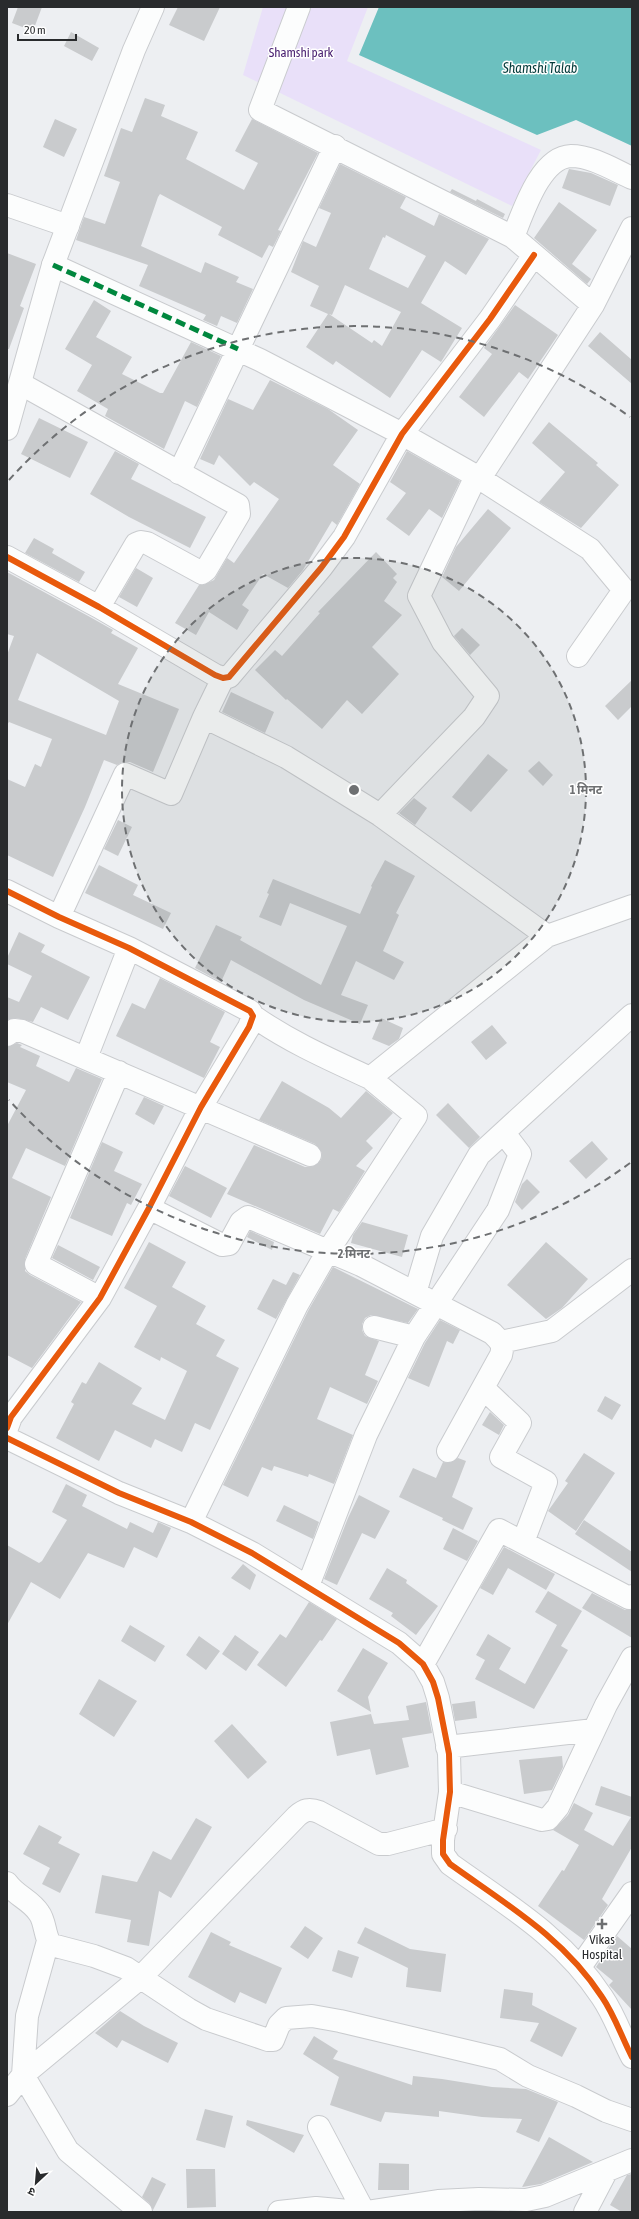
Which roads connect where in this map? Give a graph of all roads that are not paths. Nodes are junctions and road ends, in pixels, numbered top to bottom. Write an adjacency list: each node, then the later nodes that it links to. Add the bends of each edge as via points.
1 (153, 7): 6 (street, via 134,50)
2 (299, 7): 3 (street, via 260,110)
3 (335, 146): 8 (street); 12 (street)
4 (632, 178): 8 (street, via 591,160 571,156 554,162 531,193)
5 (7, 205): 6 (street)
6 (68, 226): 10 (street)
7 (632, 228): 11 (street)
8 (513, 237): 9 (street)
9 (534, 254): 11 (street); 15 (street, via 490,319)
10 (53, 265): 12 (street); 13 (street)
11 (593, 305): 17 (street, via 484,472)
12 (238, 349): 15 (street); 16 (street)
13 (21, 384): 14 (street); 16 (street)
14 (7, 429)
15 (402, 434): 17 (street); 21 (street, via 344,537 236,671)
16 (179, 473): 19 (street, via 240,509 206,570 198,571 141,542 136,544)
17 (476, 476): 20 (street, via 590,549 624,590); 23 (street, via 419,596 443,642 488,696 474,717)
18 (7, 557): 19 (street)
19 (99, 607): 21 (street)
20 (578, 656)
21 (223, 678): 22 (street)
22 (204, 717): 23 (street, via 286,757); 26 (street, via 171,794 125,774)
23 (380, 815): 27 (street)
24 (7, 891): 26 (street)
25 (632, 906): 27 (street)
26 (59, 917): 28 (street)
27 (547, 936): 34 (street)
28 (129, 948): 30 (street, via 250,1011); 32 (street)
29 (632, 1015): 36 (street)
30 (253, 1016): 34 (street, via 304,1048); 35 (street)
31 (7, 1035): 32 (street, via 14,1030 22,1031)
32 (86, 1058): 33 (street)
33 (119, 1072): 35 (street); 42 (street, via 36,1264)
34 (370, 1078): 39 (street, via 416,1116)
35 (201, 1107): 37 (street); 38 (street)
36 (504, 1133): 41 (street, via 479,1156 432,1236); 43 (street, via 520,1154 498,1210)
37 (310, 1155)
38 (150, 1208): 39 (street, via 222,1245 229,1244 240,1222 248,1217); 42 (street)
39 (328, 1251): 41 (street); 51 (street, via 297,1306)
40 (632, 1270): 46 (street, via 552,1331)
41 (415, 1293): 43 (street)
42 (100, 1298): 48 (street, via 10,1417)
43 (436, 1304): 45 (street); 46 (street, via 492,1333)
44 (374, 1327): 45 (street)
45 (414, 1338): 53 (street, via 366,1435)
46 (501, 1342): 47 (street, via 501,1355)
47 (482, 1388): 50 (street); 52 (street, via 520,1423 501,1458 546,1482)
48 (7, 1428)
49 (7, 1438): 51 (street, via 119,1493)
50 (448, 1452)
51 (191, 1522): 53 (street, via 252,1553)
52 (522, 1542): 54 (street, via 630,1598); 56 (street, via 499,1530)
53 (308, 1586): 56 (street, via 398,1643)
54 (632, 1596)
55 (632, 1658): 57 (street)
56 (423, 1664): 58 (street, via 438,1698)
57 (594, 1730): 58 (street); 59 (street, via 558,1807 548,1819 542,1820)
58 (447, 1747): 59 (street)
59 (450, 1792): 60 (street)
60 (446, 1829): 64 (street, via 443,1854 450,1864 531,1920); 65 (street, via 379,1844 318,1812 304,1810)
61 (7, 1883): 63 (street, via 12,1892 40,1913)
62 (632, 1893): 64 (street)
63 (48, 1941): 65 (street, via 59,1947 109,1961 126,1968); 67 (street, via 27,2016)
64 (580, 1967): 66 (street, via 603,1998)
65 (140, 1978): 67 (street); 69 (street, via 206,2019 268,2040 273,2040 282,2021 293,2017 312,2016 393,2032 500,2059 528,2076)
66 (632, 2057)
67 (23, 2075): 68 (street); 73 (street, via 68,2151)
68 (7, 2095)
69 (632, 2120)
70 (319, 2127): 76 (street)
71 (632, 2160): 72 (street)
72 (606, 2172): 76 (street, via 545,2196 526,2200 438,2201); 77 (street)
73 (141, 2212)
74 (279, 2212): 75 (street, via 316,2208)
75 (360, 2212)
76 (365, 2212)
77 (585, 2212)

